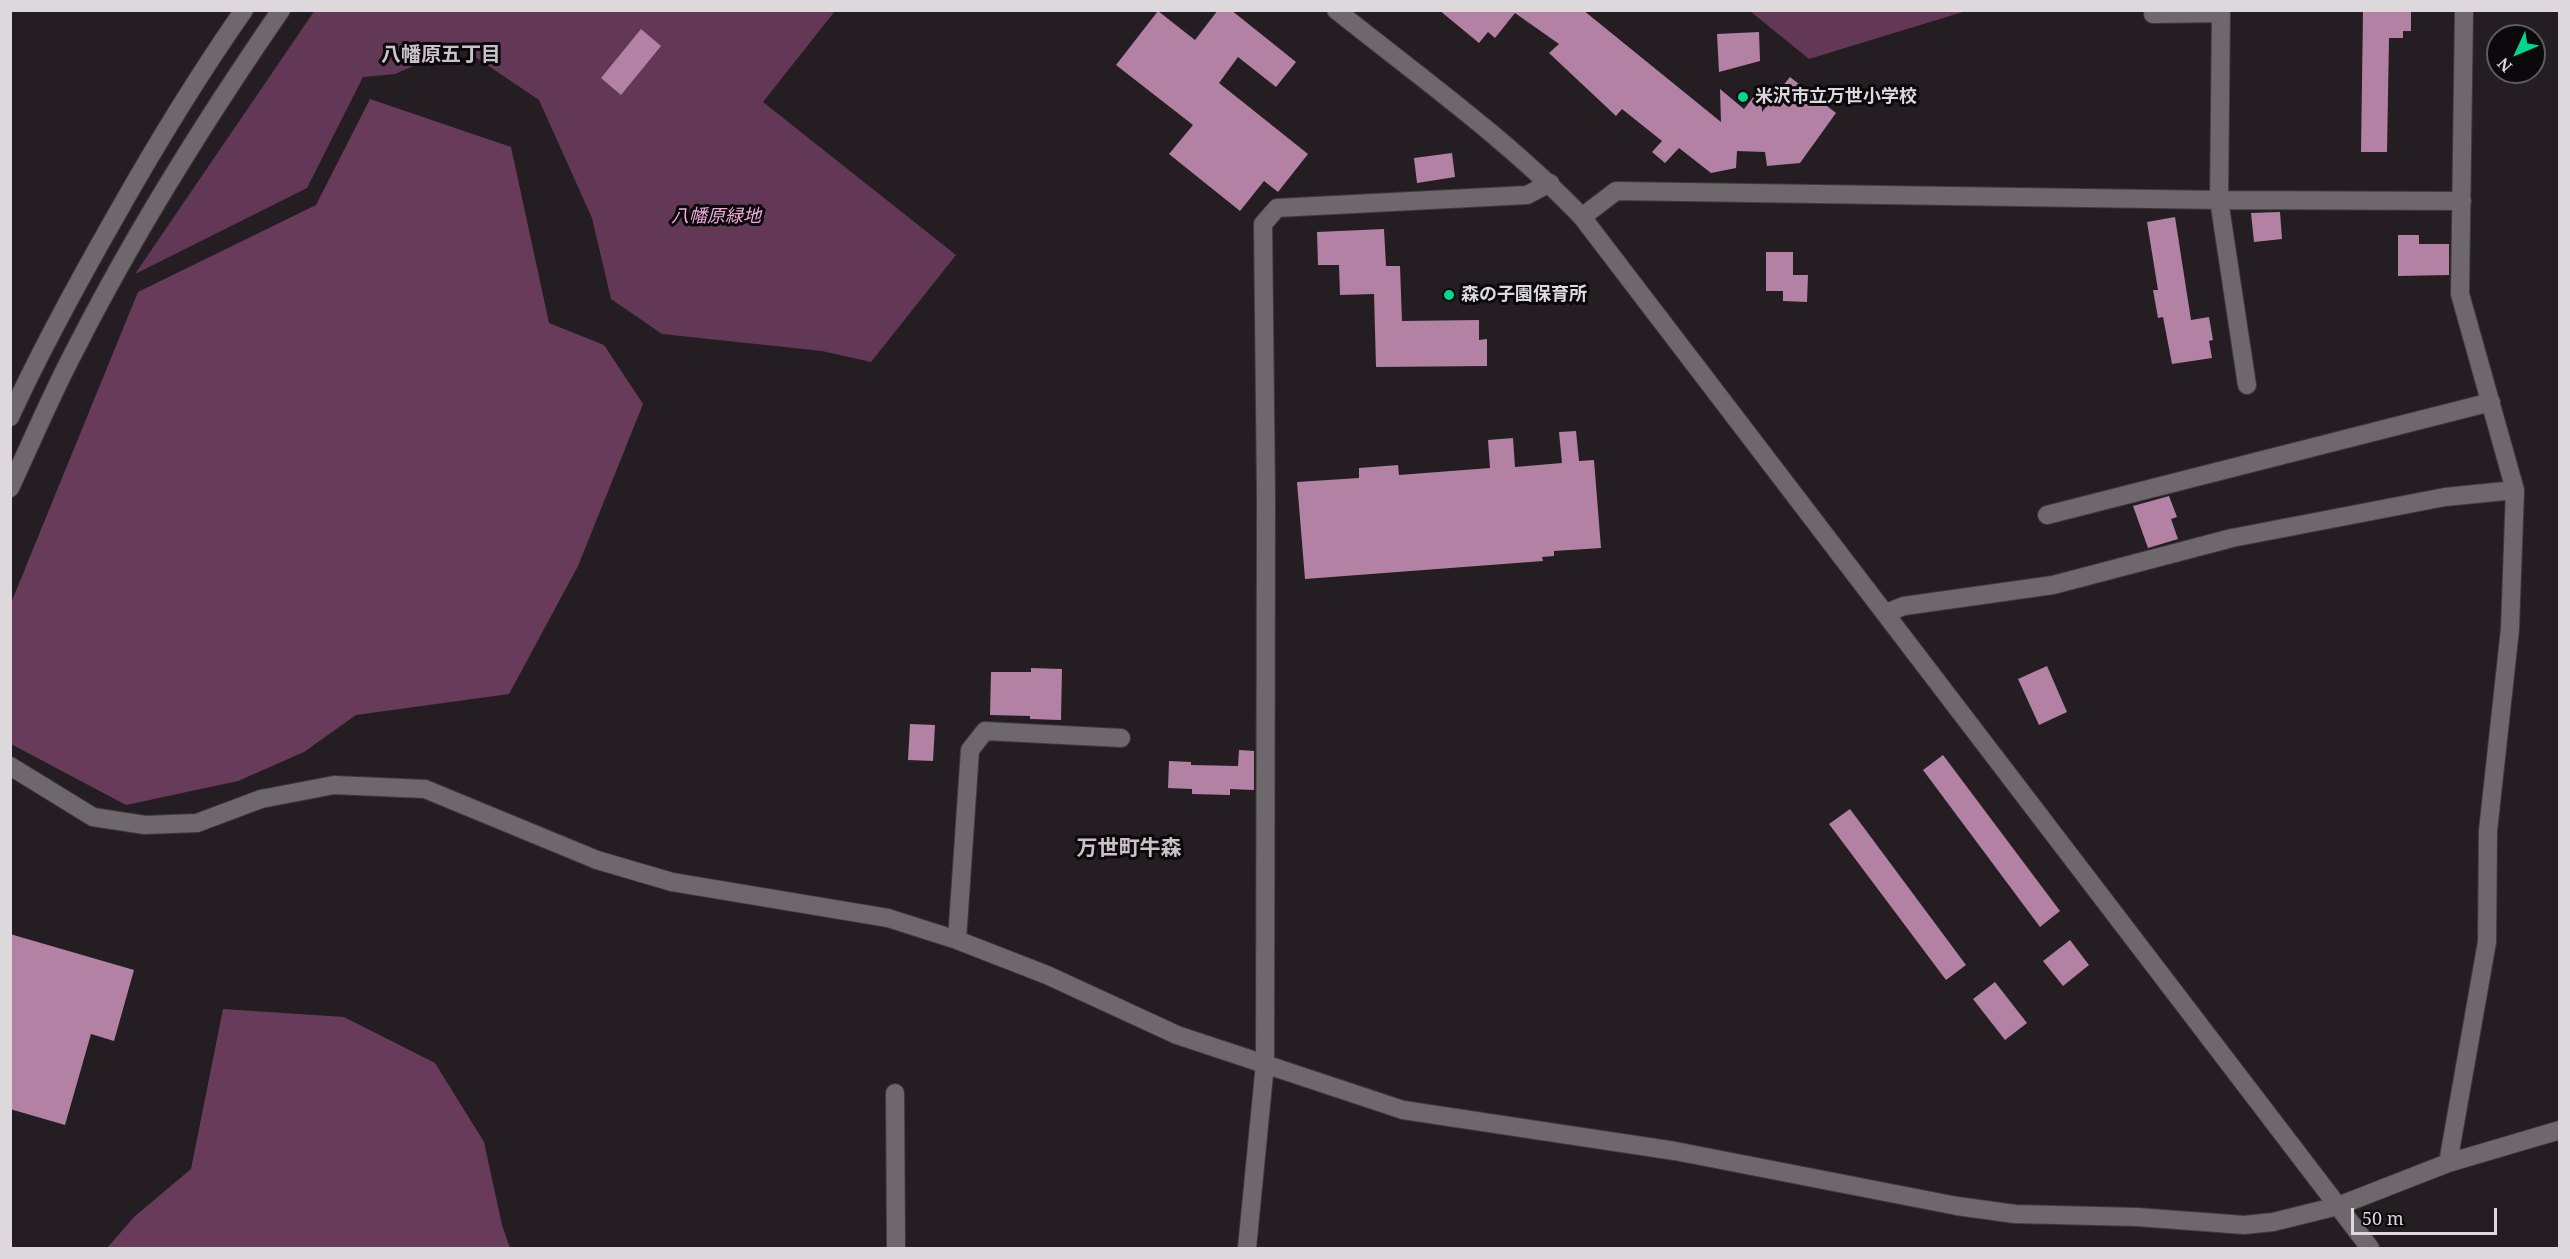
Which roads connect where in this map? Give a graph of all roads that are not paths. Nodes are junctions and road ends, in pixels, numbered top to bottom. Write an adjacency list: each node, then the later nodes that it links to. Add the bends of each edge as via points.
1 (244, 10): 12 (street, via 150,156 76,287)
2 (281, 10): 13 (street, via 209,116 131,246 75,349)
3 (1336, 10): 6 (street)
4 (2464, 10): 8 (street)
5 (2153, 14): 7 (street, via 2221,13)
6 (1550, 183): 9 (street); 20 (street, via 1527,195 1277,208 1263,224)
7 (2219, 200): 8 (street); 9 (street, via 1616,191); 10 (street)
8 (2462, 201): 11 (street, via 2460,294)
9 (1582, 217): 16 (street)
10 (2247, 385)
11 (2491, 402): 14 (street); 15 (street)
12 (10, 417)
13 (10, 488)
14 (2515, 490): 16 (street, via 2445,497 2277,529 2054,585 1904,606); 23 (street, via 2510,629 2488,831 2487,942)
15 (2048, 515)
16 (1886, 613): 24 (street)
17 (1121, 738): 19 (street, via 985,731 970,750)
18 (10, 766): 19 (street, via 93,817 145,825 197,822 261,799 334,785 425,789 597,860 672,882 888,918)
19 (957, 940): 20 (street, via 1047,975 1178,1035)
20 (1265, 1064): 24 (street, via 1403,1110 1676,1151 2015,1214 2244,1225 2274,1222); 26 (street)
21 (895, 1093): 25 (street)
22 (2559, 1130): 23 (street)
23 (2448, 1163): 24 (street)
24 (2338, 1206): 27 (street)
25 (896, 1248)
26 (1247, 1248)
27 (2370, 1248)

